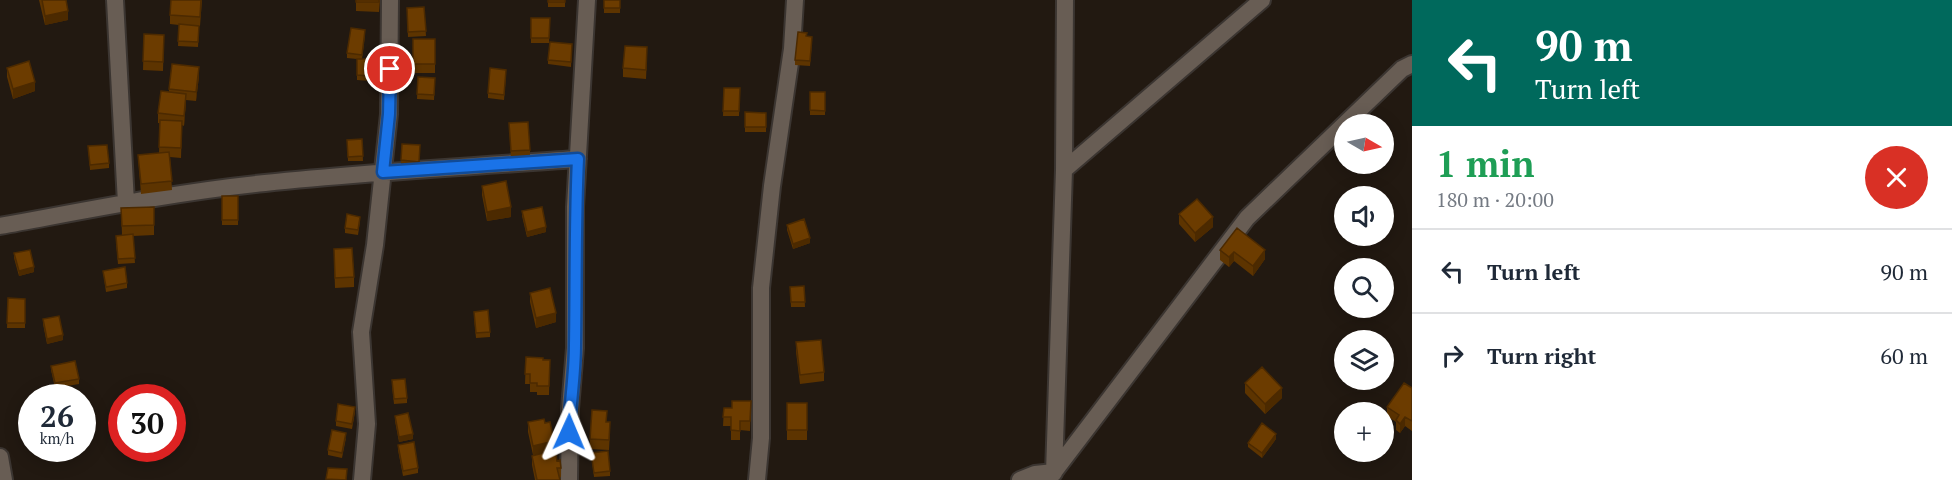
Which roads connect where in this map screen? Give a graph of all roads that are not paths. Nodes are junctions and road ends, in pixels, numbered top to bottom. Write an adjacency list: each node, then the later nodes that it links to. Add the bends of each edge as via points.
1 (116, 0): 11 (street)
2 (390, 0): 10 (street, via 389,114)
3 (587, 0): 8 (street)
4 (795, 0): 18 (street, via 761,288 761,438)
5 (1065, 0): 9 (street)
6 (1262, 0): 9 (street)
7 (1412, 64): 14 (street, via 1402,69 1247,218)
8 (578, 159): 10 (street); 17 (street)
9 (1064, 170): 14 (street)
10 (383, 172): 11 (street, via 263,183); 16 (street, via 361,332 367,424)
11 (126, 203): 12 (street)
12 (0, 226)
13 (0, 457): 15 (street)
14 (1053, 476): 19 (street, via 1035,474)
15 (4, 480)
16 (362, 480)
17 (569, 480)
18 (757, 480)
19 (1020, 480)

